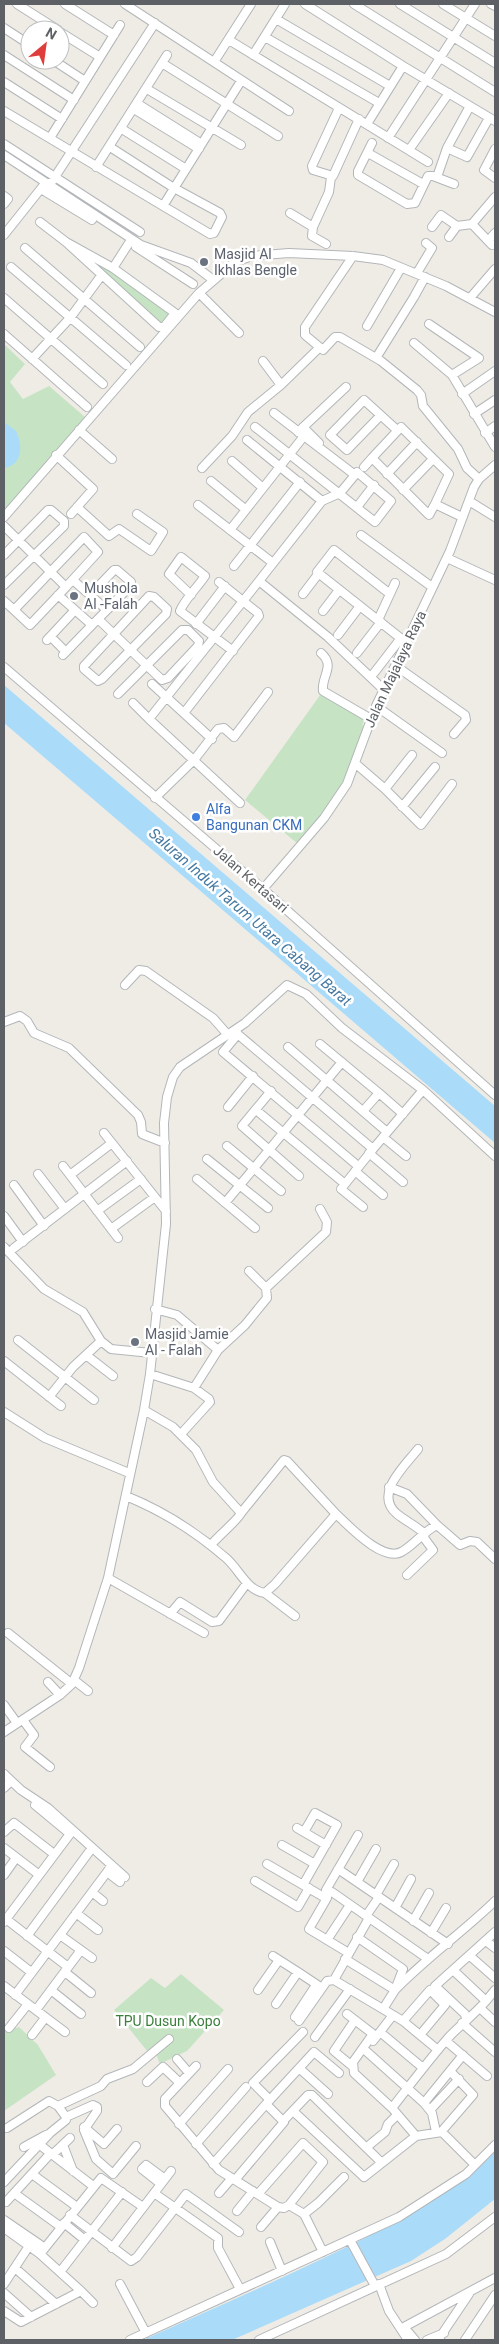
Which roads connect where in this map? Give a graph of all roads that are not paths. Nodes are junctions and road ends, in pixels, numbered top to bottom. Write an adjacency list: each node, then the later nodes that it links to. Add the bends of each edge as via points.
1 (17, 4): 15 (street)
2 (64, 4): 21 (street)
3 (125, 4): 17 (street)
4 (251, 4): 27 (street)
5 (285, 4): 14 (street)
6 (305, 4): 37 (street)
7 (354, 4): 32 (street)
8 (400, 4): 24 (street)
9 (443, 4): 13 (street)
10 (475, 4): 13 (street)
11 (491, 4): 12 (street)
12 (495, 6)
13 (466, 18): 22 (street); 24 (street)
14 (276, 19): 23 (street); 43 (street)
15 (42, 20)
16 (4, 23): 20 (street)
17 (155, 23): 33 (street); 72 (street)
18 (120, 25): 21 (street)
19 (4, 28): 25 (street)
20 (20, 33)
21 (114, 35): 31 (street)
22 (495, 36)
23 (265, 37): 30 (street); 48 (street)
24 (453, 37): 32 (street); 34 (street)
25 (20, 38)
26 (70, 38): 31 (street)
27 (229, 40): 30 (street); 33 (street)
28 (4, 55): 47 (street)
29 (168, 55): 35 (street)
30 (252, 55): 52 (street)
31 (100, 57): 39 (street)
32 (440, 57): 40 (street); 45 (street)
33 (214, 62): 41 (street)
34 (495, 63)
35 (162, 64): 44 (street); 49 (street)
36 (70, 65): 39 (street)
37 (403, 66): 40 (street); 43 (street)
38 (70, 69): 39 (street)
39 (87, 78): 47 (street)
40 (425, 79): 46 (street); 63 (street)
41 (241, 81): 49 (street); 54 (street)
42 (4, 82): 55 (street)
43 (390, 86): 48 (street)
44 (147, 89): 50 (street); 60 (street)
45 (495, 92)
46 (449, 93): 51 (street); 71 (street)
47 (74, 100): 55 (street)
48 (379, 103): 58 (street)
49 (228, 104): 60 (street); 61 (street)
50 (136, 106): 59 (street); 68 (street)
51 (470, 106): 57 (street); 69 (street)
52 (339, 108): 56 (street); 80 (street, via 312,168)
53 (4, 111): 62 (street)
54 (289, 111)
55 (62, 118): 62 (street)
56 (359, 119): 58 (street); 80 (street)
57 (492, 119): 69 (street, via 467,157)
58 (367, 124): 63 (street)
59 (122, 129): 67 (street); 78 (street)
60 (213, 129): 66 (street); 68 (street)
61 (278, 136)
62 (50, 138): 72 (street)
63 (388, 138): 71 (street)
64 (372, 143): 73 (street)
65 (4, 144): 82 (street)
66 (241, 145)
67 (110, 147): 76 (street); 86 (street)
68 (201, 147): 78 (street)
69 (447, 148): 81 (street)
70 (495, 149): 79 (street, via 484,167)
71 (409, 150): 75 (street)
72 (73, 152): 76 (street); 82 (street)
73 (368, 153): 83 (street); 83 (street, via 358,175 407,204 416,203)
74 (4, 154): 85 (street)
75 (428, 162)
76 (96, 166): 90 (street)
77 (495, 167): 79 (street)
78 (186, 169): 86 (street)
79 (493, 176)
80 (332, 177): 95 (street, via 329,192)
81 (436, 177): 83 (street, via 428,176); 84 (street)
82 (56, 178): 85 (street); 97 (street)
83 (423, 184)
84 (454, 184)
85 (45, 186): 99 (street); 102 (street); 114 (street, via 141,245 191,263)
86 (174, 188): 90 (street); 90 (street, via 220,213 222,217 214,232 210,234)
87 (4, 196): 89 (street, via 8,199)
88 (495, 196): 93 (street)
89 (4, 204)
90 (163, 206)
91 (290, 213): 95 (street)
92 (40, 222): 101 (street)
93 (472, 224): 94 (street); 98 (street, via 490,243)
94 (457, 226): 96 (street, via 441,215); 100 (street)
95 (313, 227): 104 (street, via 312,236)
96 (432, 227)
97 (140, 232)
98 (495, 233)
99 (4, 234)
100 (449, 237)
101 (66, 242): 108 (street); 112 (street)
102 (129, 243): 108 (street); 115 (street)
103 (426, 243): 111 (street, via 432,248)
104 (326, 244)
105 (25, 248): 119 (street)
106 (353, 256): 109 (street, via 378,258); 114 (street, via 289,253 252,256 235,262); 129 (street, via 304,329 304,336)
107 (12, 267): 121 (street)
108 (113, 268): 112 (street, via 174,311 164,327 159,327)
109 (402, 268): 111 (street); 123 (street)
110 (495, 269): 118 (street)
111 (417, 274): 113 (street)
112 (101, 276): 119 (street)
113 (425, 277): 118 (street); 130 (street)
114 (212, 280): 116 (street)
115 (193, 284)
116 (199, 293): 124 (street); 147 (street)
117 (4, 298): 126 (street)
118 (470, 298): 120 (street)
119 (84, 299): 121 (street); 128 (street)
120 (495, 312)
121 (70, 318): 126 (street); 133 (street)
122 (429, 324): 135 (street, via 479,358)
123 (367, 326)
124 (239, 333)
125 (4, 334): 131 (street)
126 (51, 339): 131 (street); 136 (street)
127 (414, 343): 135 (street)
128 (140, 346)
129 (319, 348): 130 (street, via 323,350 338,336); 137 (street)
130 (376, 358): 166 (street, via 417,390 421,395 420,402 458,449 467,468)
131 (32, 359): 141 (street)
132 (263, 361): 137 (street)
133 (126, 365)
134 (495, 372): 139 (street)
135 (452, 375): 139 (street)
136 (103, 384)
137 (281, 385): 163 (street, via 248,412 232,436)
138 (346, 387): 149 (street)
139 (462, 394): 143 (street)
140 (495, 400): 143 (street)
141 (87, 408)
142 (274, 413): 149 (street)
143 (474, 414): 150 (street)
144 (380, 416): 144 (street, via 364,400 330,435 347,450); 148 (street)
145 (495, 426): 150 (street)
146 (255, 427): 154 (street)
147 (79, 430): 155 (street); 157 (street)
148 (397, 430): 152 (street, via 401,427); 156 (street)
149 (301, 432): 154 (street); 165 (street)
150 (485, 433): 153 (street)
151 (247, 440): 161 (street)
152 (417, 442): 158 (street); 164 (street)
153 (495, 447)
154 (289, 454): 161 (street); 172 (street)
155 (56, 456): 177 (street, via 93,489); 182 (street)
156 (372, 458): 162 (street); 164 (street)
157 (112, 459)
158 (433, 459): 171 (street); 175 (street, via 449,474)
159 (232, 461): 170 (street)
160 (495, 465): 166 (street, Jalan Majalaya Raya)
161 (280, 467): 168 (street); 170 (street)
162 (364, 467)
163 (202, 468)
164 (387, 474): 171 (street)
165 (355, 475): 169 (street, via 357,472); 172 (street)
166 (479, 479): 174 (street, Jalan Majalaya Raya)
167 (211, 481): 179 (street)
168 (300, 482): 173 (street); 189 (street)
169 (374, 485): 178 (street); 178 (street, via 391,500 375,522)
170 (263, 488): 179 (street)
171 (403, 490): 175 (street, via 429,515)
172 (340, 493): 173 (street); 178 (street)
173 (322, 501): 193 (street)
174 (468, 502): 183 (street, Jalan Majalaya Raya); 184 (street)
175 (435, 504): 183 (street)
176 (198, 505): 186 (street)
177 (77, 507): 180 (street); 181 (street, via 110,536 119,529 151,551 163,532)
178 (358, 507)
179 (246, 509): 186 (street)
180 (71, 514)
181 (137, 514)
182 (4, 517)
183 (462, 517): 192 (street, Jalan Majalaya Raya)
184 (495, 517)
185 (4, 526): 188 (street)
186 (230, 530): 189 (street)
187 (361, 535): 203 (street)
188 (18, 540): 190 (street); 191 (street); 191 (street, via 48,510 64,521 64,526)
189 (250, 545): 193 (street); 194 (street)
190 (4, 555)
191 (35, 556): 195 (street); 201 (street)
192 (447, 558): 197 (street); 203 (street, Jalan Majalaya Raya)
193 (273, 563): 199 (street)
194 (234, 566)
195 (50, 572): 198 (street, via 84,537 98,552); 202 (street); 213 (street)
196 (319, 573): 204 (street); 205 (street); 206 (street, via 334,550)
197 (495, 580)
198 (74, 581): 202 (street); 208 (street)
199 (259, 581): 211 (street); 233 (street, via 328,637)
200 (395, 583): 206 (street)
201 (4, 586)
202 (66, 587): 207 (street)
203 (432, 587): 223 (street, Jalan Majalaya Raya)
204 (340, 590): 212 (street); 216 (street)
205 (303, 594)
206 (390, 594): 217 (street)
207 (58, 595): 213 (street, via 30,625); 214 (street)
208 (90, 595): 215 (street); 215 (street, via 115,570 131,582 131,586)
209 (191, 595): 209 (street, via 169,574 181,557 204,575); 219 (street, via 180,611)
210 (4, 600): 213 (street)
211 (243, 600): 219 (street, via 222,584); 222 (street); 225 (street, via 259,616)
212 (360, 606): 217 (street); 221 (street)
213 (14, 610)
214 (75, 610): 218 (street); 218 (street, via 49,638 65,654)
215 (107, 610): 218 (street)
216 (323, 610)
217 (379, 621): 223 (street); 226 (street)
218 (95, 622): 220 (street)
219 (196, 624): 222 (street)
220 (115, 633): 224 (street); 224 (street, via 84,666 95,679 102,679); 224 (street, via 150,596 167,609)
221 (338, 635)
222 (214, 638): 225 (street); 236 (street)
223 (404, 641): 229 (street, Jalan Majalaya Raya); 231 (street)
224 (132, 650): 228 (street)
225 (233, 651): 239 (street)
226 (357, 652)
227 (321, 653): 241 (street, via 329,667 323,691)
228 (149, 666): 228 (street, via 165,680 198,646 199,641 188,630 182,630); 235 (street)
229 (396, 666): 233 (street, Jalan Majalaya Raya); 242 (street, via 466,714 466,720)
230 (4, 667): 251 (street, Jalan Kertasari)
231 (374, 673)
232 (152, 684): 236 (street)
233 (384, 690): 238 (street, Jalan Majalaya Raya)
234 (268, 692): 243 (street, via 234,737 221,727)
235 (118, 694)
236 (167, 697): 239 (street); 240 (street)
237 (133, 703): 240 (street)
238 (376, 706): 241 (street, Jalan Majalaya Raya); 244 (street)
239 (184, 713): 243 (street)
240 (149, 719): 246 (street)
241 (371, 719): 247 (street, Jalan Majalaya Raya)
242 (454, 734)
243 (212, 739): 246 (street)
244 (442, 753)
245 (412, 755): 250 (street)
246 (194, 760): 251 (street); 252 (street)
247 (356, 764): 250 (street); 254 (street, Jalan Majalaya Raya, via 332,808)
248 (435, 767): 253 (street)
249 (452, 784): 253 (street, via 421,825)
250 (385, 789): 253 (street)
251 (155, 798): 254 (street, Jalan Kertasari)
252 (240, 803)
253 (402, 807)
254 (263, 888): 266 (street, Jalan Kertasari)
255 (125, 985): 257 (street, via 139,970 146,971)
256 (4, 1022): 278 (street, via 20,1016 28,1021 34,1032 69,1048 138,1116 142,1134)
257 (233, 1033): 261 (street, via 223,1052); 263 (street, via 287,985 306,994 342,1028); 267 (street); 278 (street, via 176,1072 167,1097)
258 (320, 1044): 260 (street)
259 (288, 1046): 262 (street)
260 (342, 1062): 262 (street); 265 (street)
261 (254, 1076): 264 (street); 268 (street)
262 (328, 1080): 267 (street); 270 (street)
263 (424, 1090): 272 (street); 283 (street)
264 (272, 1091): 269 (street); 271 (street)
265 (379, 1093): 270 (street); 272 (street)
266 (495, 1095)
267 (313, 1098): 271 (street); 281 (street)
268 (228, 1107)
269 (256, 1110): 275 (street); 280 (street, via 242,1126)
270 (364, 1110): 276 (street)
271 (298, 1116): 275 (street); 288 (street)
272 (401, 1116): 273 (street); 276 (street)
273 (406, 1125)
274 (104, 1133): 277 (street)
275 (283, 1133): 280 (street); 295 (street)
276 (385, 1134): 281 (street); 282 (street)
277 (112, 1143): 285 (street); 290 (street)
278 (165, 1143): 308 (street)
279 (227, 1146): 287 (street)
280 (269, 1151): 287 (street); 291 (street)
281 (371, 1151): 288 (street); 294 (street)
282 (406, 1156)
283 (495, 1156)
284 (207, 1159): 297 (street)
285 (127, 1161): 292 (street); 299 (street)
286 (63, 1166): 290 (street)
287 (254, 1168): 297 (street); 298 (street)
288 (356, 1169): 295 (street); 300 (street)
289 (38, 1174): 305 (street)
290 (70, 1175): 299 (street)
291 (299, 1176)
292 (141, 1179): 301 (street); 307 (street)
293 (197, 1179): 302 (street)
294 (403, 1182)
295 (345, 1184): 303 (street, via 340,1189)
296 (14, 1185): 310 (street)
297 (240, 1186): 302 (street); 304 (street)
298 (281, 1191)
299 (84, 1194): 305 (street); 307 (street)
300 (383, 1195)
301 (155, 1196): 308 (street); 312 (street)
302 (225, 1203): 311 (street)
303 (363, 1207)
304 (268, 1208)
305 (65, 1209): 310 (street)
306 (320, 1209): 318 (street, via 327,1222 326,1232)
307 (97, 1211): 312 (street)
308 (166, 1211): 319 (street, via 162,1273)
309 (4, 1216): 314 (street)
310 (44, 1226): 314 (street)
311 (255, 1228)
312 (111, 1230): 313 (street)
313 (118, 1238)
314 (23, 1242): 316 (street)
315 (4, 1247): 321 (street, via 44,1289 83,1312)
316 (14, 1248)
317 (249, 1271): 318 (street)
318 (266, 1288): 322 (street, via 267,1298 235,1336)
319 (155, 1309): 322 (street, via 177,1315); 323 (street)
320 (18, 1340): 328 (street)
321 (102, 1341): 323 (street, via 111,1349); 324 (street)
322 (218, 1350): 329 (street)
323 (151, 1353): 326 (street)
324 (86, 1355): 327 (street); 328 (street)
325 (4, 1362): 330 (street)
326 (150, 1374): 329 (street); 333 (street)
327 (113, 1376)
328 (65, 1377): 330 (street); 331 (street)
329 (194, 1388): 335 (street, via 210,1402)
330 (49, 1397): 332 (street)
331 (94, 1400)
332 (61, 1406)
333 (144, 1410): 335 (street); 337 (street)
334 (4, 1412): 337 (street, via 45,1438)
335 (181, 1434): 340 (street, via 196,1450 213,1482)
336 (418, 1449): 338 (street)
337 (129, 1473): 339 (street)
338 (389, 1486): 342 (street, via 407,1494); 343 (street, via 390,1506)
339 (126, 1496): 344 (street, via 169,1516); 347 (street)
340 (241, 1513): 341 (street, via 284,1460); 344 (street)
341 (336, 1514): 343 (street, via 366,1541 392,1554 402,1553); 349 (street)
342 (437, 1525): 343 (street); 345 (street, via 460,1545 477,1542)
343 (424, 1535): 346 (street, via 433,1550)
344 (210, 1545): 348 (street)
345 (495, 1559)
346 (408, 1575)
347 (108, 1578): 350 (street); 355 (street)
348 (247, 1583): 349 (street); 350 (street, via 219,1621 212,1622 180,1602)
349 (265, 1593): 351 (street)
350 (170, 1614): 353 (street)
351 (295, 1616)
352 (8, 1633): 355 (street)
353 (204, 1633)
354 (48, 1682): 357 (street)
355 (73, 1682): 356 (street); 357 (street)
356 (88, 1691)
357 (60, 1695): 359 (street)
358 (4, 1705): 359 (street)
359 (20, 1722): 360 (street); 361 (street, via 34,1735 25,1747)
360 (4, 1732)
361 (50, 1768)
362 (4, 1774): 363 (street)
363 (11, 1781): 364 (street); 385 (street, via 48,1808 122,1880 108,1870)
364 (4, 1788)
365 (35, 1805): 373 (street, via 70,1834)
366 (4, 1832): 373 (street, via 14,1823)
367 (358, 1835): 378 (street)
368 (282, 1845): 376 (street)
369 (326, 1845): 369 (street, via 300,1830 315,1812 337,1825); 376 (street)
370 (4, 1848): 374 (street)
371 (376, 1849): 383 (street)
372 (89, 1852): 402 (street)
373 (54, 1854): 379 (street)
374 (16, 1858): 379 (street); 380 (street)
375 (267, 1864): 384 (street)
376 (315, 1864): 384 (street)
377 (394, 1864): 388 (street)
378 (338, 1869): 383 (street); 387 (street)
379 (38, 1874): 396 (street)
380 (4, 1875)
381 (411, 1879): 392 (street)
382 (255, 1881): 384 (street, via 298,1907)
383 (357, 1882): 388 (street)
384 (306, 1886): 387 (street, via 322,1896)
385 (92, 1892): 389 (street); 394 (street)
386 (429, 1893): 397 (street)
387 (326, 1894): 391 (street, via 332,1892); 404 (street, via 327,1898 309,1929)
388 (377, 1896): 392 (street); 395 (street)
389 (103, 1901)
390 (495, 1901): 406 (street)
391 (350, 1905): 395 (street); 404 (street)
392 (394, 1908): 397 (street)
393 (446, 1908): 400 (street)
394 (76, 1913): 398 (street); 401 (street)
395 (368, 1917): 403 (street); 414 (street)
396 (5, 1921): 402 (street)
397 (413, 1921): 400 (street)
398 (98, 1930)
399 (495, 1932): 405 (street)
400 (432, 1933): 406 (street)
401 (60, 1935): 408 (street); 410 (street)
402 (27, 1936): 410 (street)
403 (357, 1937): 411 (street); 427 (street, via 403,1969)
404 (327, 1940): 411 (street)
405 (486, 1941): 407 (street); 412 (street)
406 (448, 1944): 414 (street)
407 (495, 1948)
408 (81, 1950): 413 (street); 415 (street)
409 (4, 1951): 417 (street)
410 (47, 1952): 415 (street); 417 (street)
411 (346, 1956): 420 (street); 427 (street)
412 (470, 1956): 416 (street); 419 (street)
413 (92, 1958)
414 (428, 1959): 427 (street)
415 (66, 1970): 425 (street); 429 (street)
416 (453, 1970): 422 (street); 431 (street)
417 (31, 1972): 430 (street)
418 (298, 1972): 421 (street); 426 (street, via 276,1958); 433 (street)
419 (495, 1978)
420 (334, 1980): 421 (street, via 329,1979); 423 (street)
421 (319, 1986): 441 (street)
422 (432, 1988): 443 (street); 444 (street, via 465,2014); 451 (street, via 445,2004)
423 (350, 1989): 435 (street); 452 (street)
424 (5, 1990): 430 (street)
425 (51, 1990): 436 (street); 437 (street)
426 (258, 1990)
427 (395, 1990): 435 (street)
428 (495, 1990): 431 (street)
429 (91, 1993)
430 (15, 1995): 432 (street)
431 (486, 2001): 434 (street)
432 (28, 2004): 436 (street); 446 (street)
433 (276, 2004)
434 (480, 2008): 444 (street); 445 (street)
435 (383, 2009): 439 (street)
436 (36, 2010): 440 (street)
437 (81, 2014)
438 (348, 2014): 442 (street)
439 (393, 2015): 443 (street); 449 (street)
440 (45, 2018): 447 (street); 450 (street)
441 (296, 2019)
442 (355, 2020): 449 (street); 462 (street, via 334,2051)
443 (404, 2021): 451 (street)
444 (464, 2021): 454 (street); 457 (street)
445 (495, 2022)
446 (9, 2028)
447 (64, 2032)
448 (302, 2032): 475 (street, via 253,2083)
449 (377, 2034): 455 (street); 462 (street); 463 (street)
450 (32, 2035)
451 (420, 2035): 456 (street)
452 (315, 2037)
453 (169, 2039): 477 (street, via 133,2069)
454 (446, 2041): 456 (street); 458 (street)
455 (366, 2050): 462 (street); 473 (street)
456 (438, 2050): 463 (street)
457 (495, 2052)
458 (463, 2055): 465 (street); 468 (street)
459 (177, 2059): 467 (street)
460 (196, 2066): 467 (street)
461 (299, 2068): 466 (street, via 317,2049); 474 (street); 475 (street)
462 (352, 2068): 480 (street)
463 (424, 2068): 473 (street)
464 (228, 2069): 483 (street)
465 (450, 2071): 469 (street); 476 (street)
466 (339, 2072)
467 (189, 2073): 471 (street)
468 (487, 2076)
469 (459, 2079): 478 (street); 487 (street, via 472,2092 472,2097)
470 (147, 2082): 471 (street, via 163,2067)
471 (180, 2083): 483 (street, via 164,2104)
472 (246, 2087): 492 (street)
473 (408, 2087): 476 (street); 480 (street)
474 (328, 2094)
475 (268, 2102): 502 (street); 509 (street, via 284,2122)
476 (424, 2103): 478 (street)
477 (58, 2106): 481 (street); 485 (street, via 49,2100)
478 (430, 2110): 487 (street)
479 (293, 2111): 482 (street); 498 (street, via 308,2095 312,2095); 501 (street, via 361,2176 366,2177)
480 (395, 2111): 489 (street); 498 (street, via 385,2132)
481 (66, 2117): 484 (street, via 95,2105 97,2111); 488 (street)
482 (286, 2118)
483 (179, 2124): 492 (street)
484 (84, 2127): 491 (street); 500 (street)
485 (6, 2128)
486 (117, 2128): 491 (street)
487 (438, 2132): 489 (street); 503 (street)
488 (50, 2133): 493 (street); 497 (street)
489 (416, 2136): 501 (street)
490 (70, 2138): 494 (street)
491 (104, 2144): 500 (street)
492 (196, 2144): 502 (street)
493 (40, 2145): 499 (street); 510 (street)
494 (63, 2145): 499 (street); 504 (street)
495 (495, 2145): 503 (street)
496 (136, 2146): 507 (street)
497 (24, 2147)
498 (367, 2147): 501 (street)
499 (51, 2154): 504 (street); 506 (street)
500 (95, 2156): 507 (street)
501 (382, 2163)
502 (213, 2164): 509 (street)
503 (475, 2165): 536 (street, via 424,2203)
504 (73, 2171): 511 (street)
505 (171, 2171): 515 (street)
506 (32, 2174): 514 (street); 519 (street)
507 (111, 2177): 511 (street, via 101,2178); 512 (street)
508 (344, 2177): 524 (street)
509 (234, 2179): 513 (street); 516 (street)
510 (4, 2182)
511 (93, 2186): 519 (street)
512 (122, 2192): 520 (street); 532 (street)
513 (256, 2192): 518 (street, via 303,2143 323,2162); 521 (street); 523 (street)
514 (14, 2193): 517 (street); 529 (street)
515 (154, 2193): 520 (street); 522 (street)
516 (219, 2193)
517 (6, 2202)
518 (289, 2205): 521 (street); 524 (street)
519 (77, 2207): 525 (street)
520 (143, 2207): 539 (street)
521 (278, 2207): 530 (street)
522 (174, 2208): 528 (street, via 187,2194); 534 (street); 539 (street, via 134,2260 128,2260)
523 (237, 2211)
524 (304, 2214): 541 (street)
525 (70, 2215): 529 (street); 532 (street)
526 (495, 2217): 548 (street, via 446,2254)
527 (4, 2220): 540 (street)
528 (226, 2223): 533 (street); 534 (street)
529 (62, 2226): 535 (street); 540 (street)
530 (261, 2226)
531 (4, 2228): 538 (street)
532 (91, 2232): 535 (street); 539 (street)
533 (239, 2232)
534 (218, 2238): 549 (street, via 219,2251)
535 (85, 2240): 544 (street)
536 (350, 2240): 541 (street); 548 (street)
537 (270, 2242): 543 (street)
538 (29, 2246): 540 (street); 542 (street)
539 (112, 2248)
540 (42, 2251): 544 (street)
541 (323, 2252): 543 (street)
542 (15, 2268): 546 (street); 555 (street)
543 (282, 2271): 549 (street)
544 (60, 2272): 550 (street)
545 (495, 2278): 551 (street)
546 (4, 2284)
547 (120, 2284): 559 (street)
548 (377, 2285): 561 (street); 562 (street)
549 (240, 2289): 559 (street)
550 (81, 2291): 554 (street); 555 (street)
551 (470, 2292): 558 (street); 563 (street, via 404,2327)
552 (4, 2293): 557 (street)
553 (495, 2295): 566 (street)
554 (93, 2303)
555 (56, 2304): 557 (street)
556 (4, 2311): 557 (street, via 19,2322)
557 (31, 2317)
558 (444, 2332): 564 (street); 565 (street)
559 (146, 2333): 560 (street)
560 (130, 2340)
561 (259, 2340)
562 (408, 2340)
563 (415, 2340)
564 (427, 2340)
565 (438, 2340)
566 (465, 2340)

